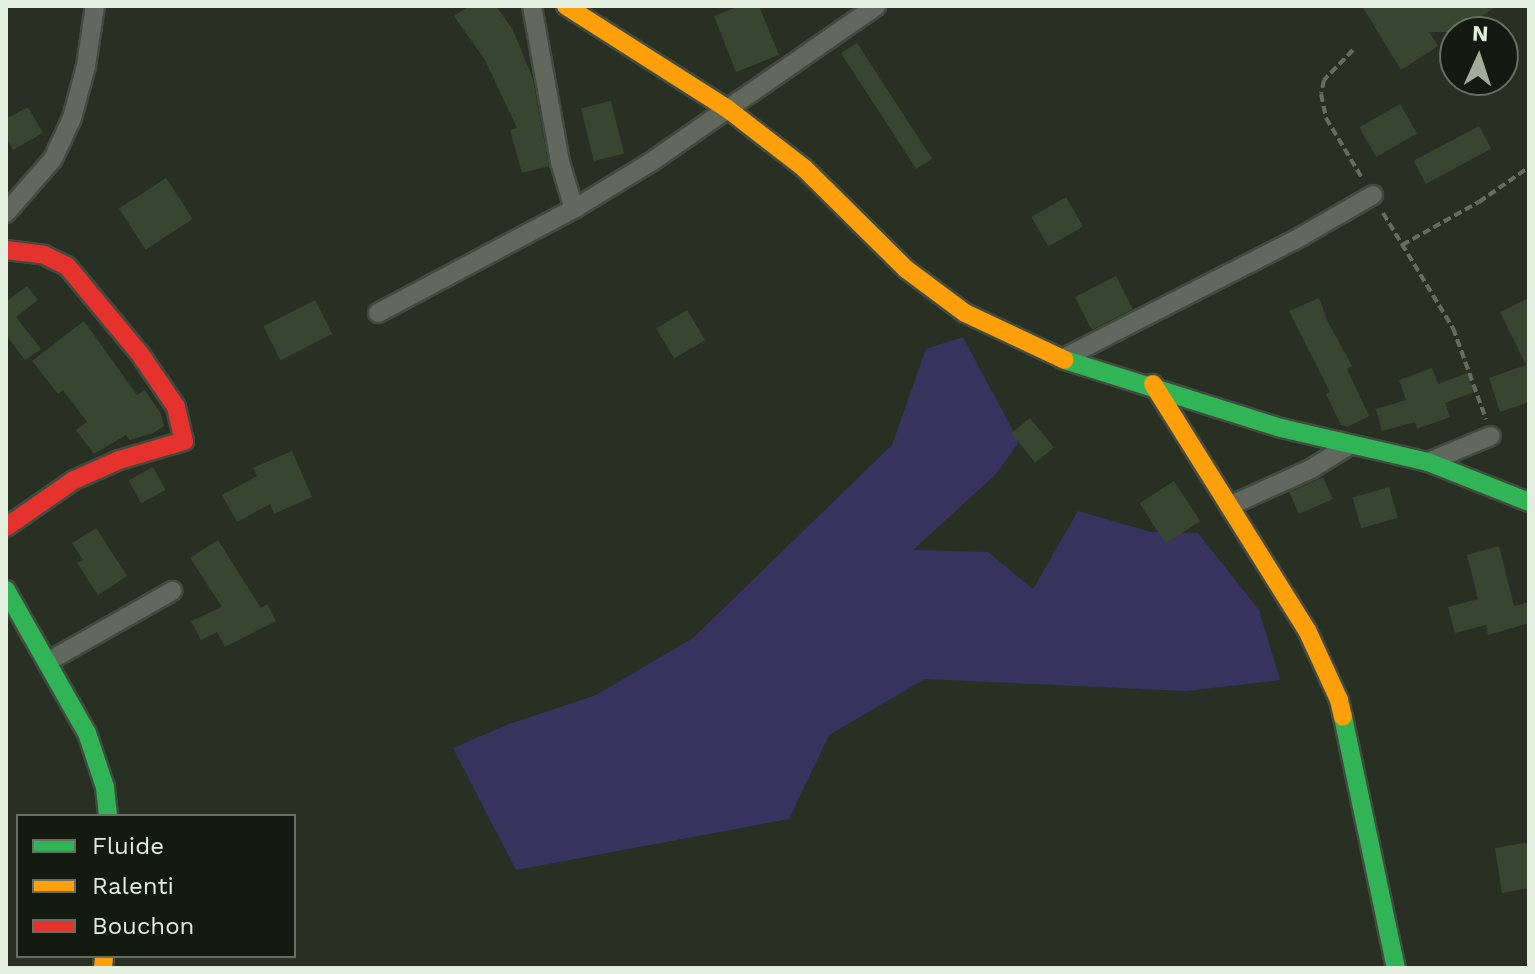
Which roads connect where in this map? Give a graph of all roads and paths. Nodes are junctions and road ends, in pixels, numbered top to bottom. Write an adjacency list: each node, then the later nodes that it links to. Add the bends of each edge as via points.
1 (95, 6): 10 (street, via 72,118 53,159)
2 (532, 6): 9 (street, via 560,162)
3 (566, 6): 6 (street)
4 (876, 6): 6 (street)
5 (1353, 50): 8 (path, via 1324,80 1321,94 1326,118)
6 (729, 110): 9 (street); 14 (street, via 804,168 906,269 953,304)
7 (1529, 167): 11 (path)
8 (1373, 195): 11 (path); 14 (street)
9 (574, 209): 13 (street)
10 (6, 213)
11 (1402, 245): 16 (path, via 1453,328)
12 (6, 250): 21 (street, via 44,255 67,266 176,407 184,441 74,480)
13 (378, 313)
14 (1062, 359): 15 (street)
15 (1153, 384): 17 (street); 20 (street)
16 (1491, 436): 18 (street)
17 (1348, 446): 18 (street); 20 (street)
18 (1428, 462): 19 (street)
19 (1529, 502)
20 (1229, 506): 26 (street, via 1307,630 1339,700)
21 (6, 527)
22 (6, 590): 24 (street)
23 (172, 591): 24 (street)
24 (49, 661): 25 (street, via 87,733 105,787)
25 (108, 814)
26 (1396, 968)

